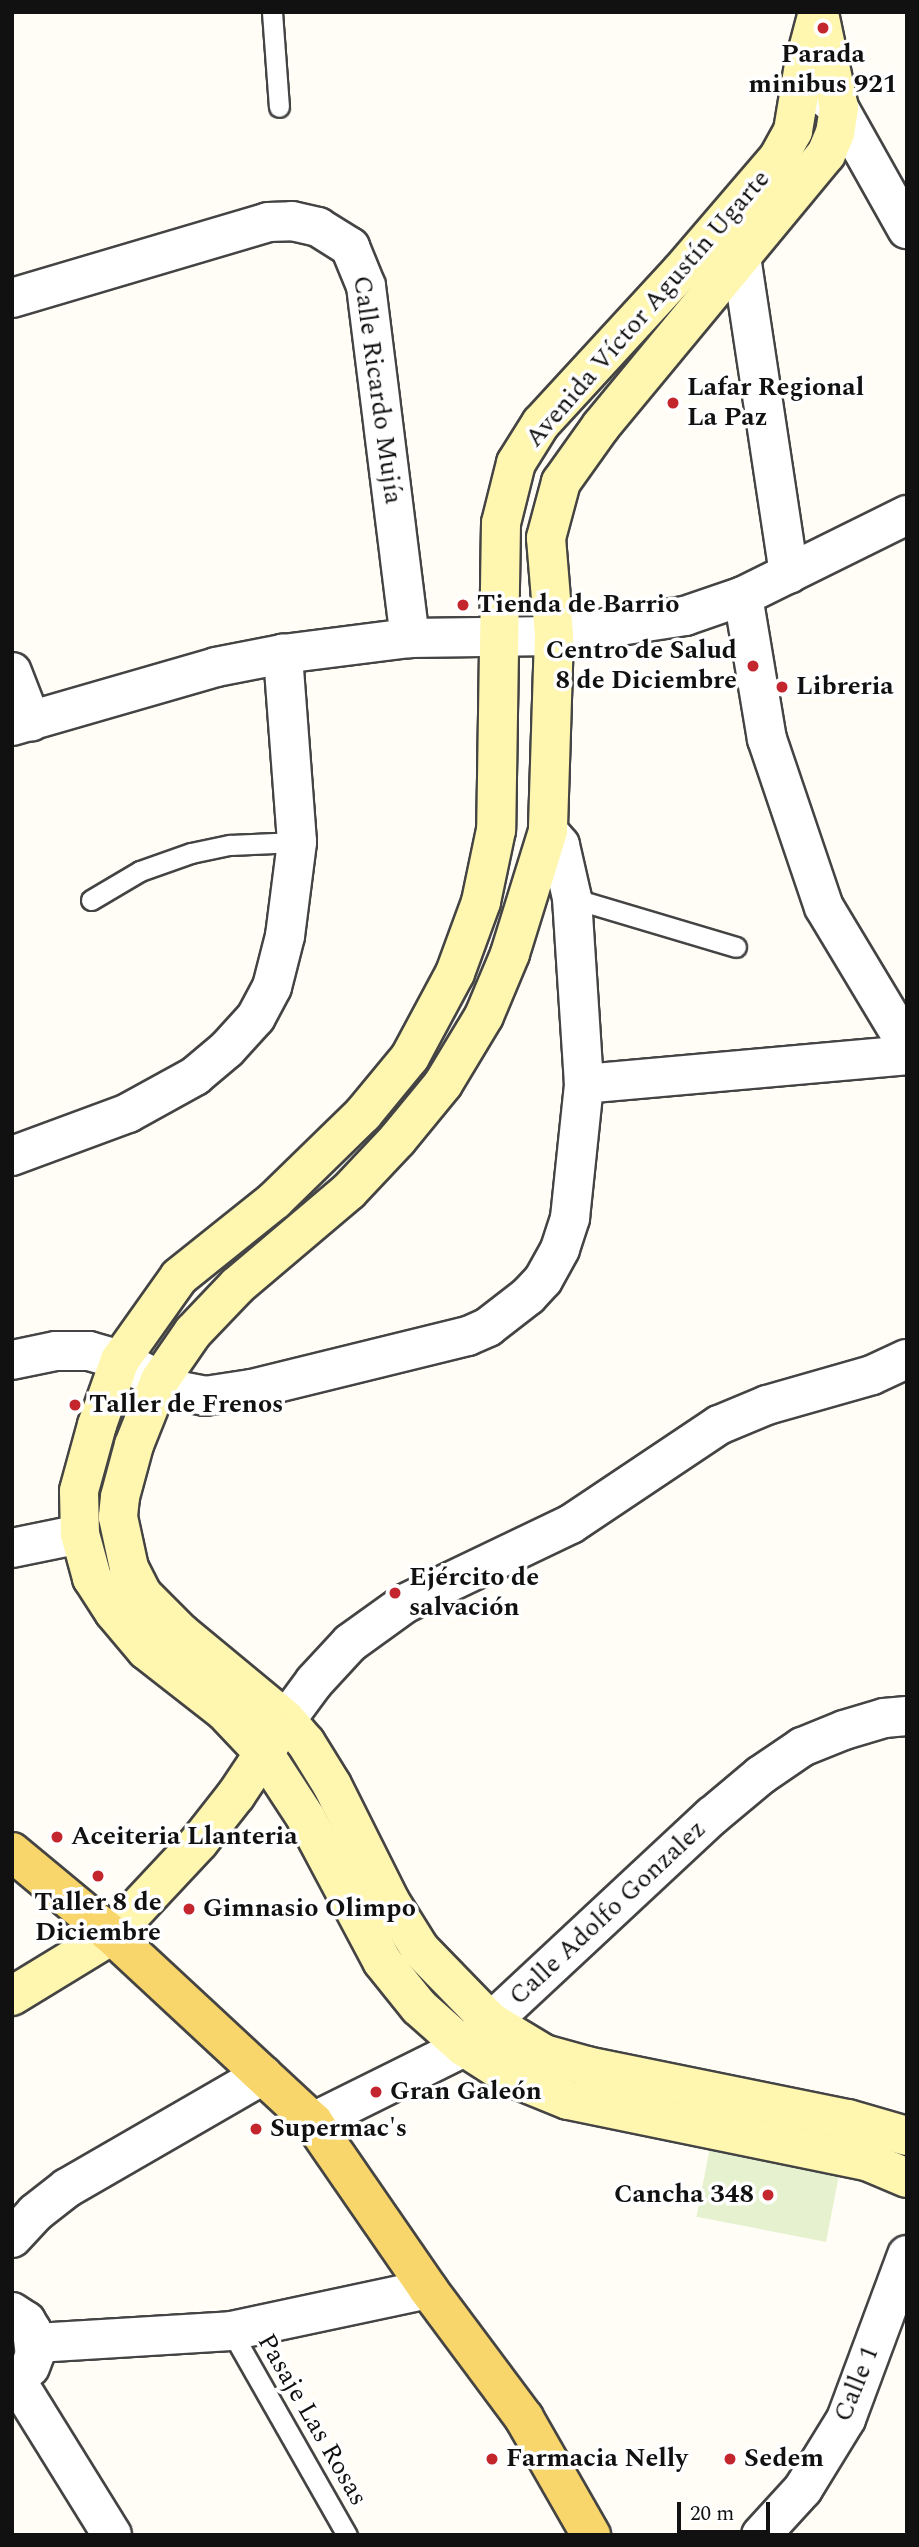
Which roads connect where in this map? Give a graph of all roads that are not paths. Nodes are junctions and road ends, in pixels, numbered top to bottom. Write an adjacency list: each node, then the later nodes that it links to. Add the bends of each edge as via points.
1 (272, 12): 4 (lane)
2 (818, 12): 3 (street, Avenida Víctor Agustín Ugarte); 5 (street, Avenida Víctor Agustín Ugarte)
3 (801, 86): 5 (street); 6 (street, Avenida Víctor Agustín Ugarte)
4 (279, 107)
5 (839, 108): 7 (street, Avenida Víctor Agustín Ugarte); 9 (street)
6 (793, 131): 7 (street); 8 (street, Avenida Víctor Agustín Ugarte, via 778,159)
7 (826, 154): 9 (street); 10 (street, Avenida Víctor Agustín Ugarte)
8 (733, 210): 10 (street); 17 (street, Avenida Víctor Agustín Ugarte, via 541,423 516,463 501,523)
9 (899, 217)
10 (742, 255): 13 (street); 15 (street, Avenida Víctor Agustín Ugarte, via 601,426 561,482 546,538)
11 (12, 298): 16 (street, Calle Ricardo Mujía, via 268,222 318,227 350,247 366,286)
12 (907, 515): 13 (street)
13 (789, 574): 14 (street)
14 (743, 596): 15 (street, via 685,615); 26 (street, via 767,739 824,907)
15 (554, 636): 17 (street); 21 (street, Avenida Víctor Agustín Ugarte)
16 (410, 638): 17 (street); 18 (street)
17 (501, 638): 32 (street, Avenida Víctor Agustín Ugarte, via 496,830 481,902 455,973 410,1057 363,1114 275,1200 179,1277)
18 (283, 654): 20 (street, via 216,667); 22 (street)
19 (12, 672): 20 (street)
20 (22, 723)
21 (548, 831): 23 (street, via 560,845); 33 (street, Avenida Víctor Agustín Ugarte, via 510,954 484,1016 443,1084 349,1191 237,1286 193,1332)
22 (298, 842): 24 (lane, via 230,845 191,853 140,871); 29 (street, via 285,936 272,987 256,1017 227,1049 195,1076 128,1113)
23 (572, 898): 25 (lane); 28 (street)
24 (90, 900)
25 (736, 947)
26 (907, 1045)
27 (907, 1055): 28 (street)
28 (584, 1084): 33 (street, via 570,1218 560,1249 542,1280 510,1312 468,1336 252,1389 205,1396 180,1391)
29 (12, 1156)
30 (907, 1359): 37 (street, via 872,1375 767,1405 719,1425 571,1524 404,1604 350,1643)
31 (12, 1360): 32 (street, via 56,1351 89,1351)
32 (120, 1360): 33 (street); 34 (street, Avenida Víctor Agustín Ugarte, via 79,1491)
33 (160, 1380): 37 (street, Avenida Víctor Agustín Ugarte, via 134,1445 120,1497 118,1517 130,1568 143,1595 181,1633)
34 (80, 1534): 35 (street); 38 (street, Avenida Víctor Agustín Ugarte, via 92,1578 114,1612 146,1650 224,1712)
35 (12, 1548)
36 (907, 1716): 42 (street, Calle Adolfo Gonzalez, via 844,1730 802,1748 761,1775)
37 (286, 1720): 38 (street); 42 (street, Avenida Víctor Agustín Ugarte, via 332,1785 390,1902)
38 (263, 1752): 40 (street, via 199,1842); 42 (street, Avenida Víctor Agustín Ugarte, via 306,1818 382,1961 419,2007)
39 (12, 1852): 40 (main road)
40 (112, 1935): 41 (street); 43 (main road)
41 (12, 1996)
42 (478, 2035): 44 (street, Calle Adolfo Gonzalez); 45 (street, Avenida Víctor Agustín Ugarte, via 587,2066 848,2119); 46 (street, Avenida Víctor Agustín Ugarte, via 510,2077 568,2099 869,2162)
43 (262, 2075): 44 (main road); 47 (street, via 67,2189)
44 (313, 2122): 49 (main road)
45 (907, 2136)
46 (907, 2178)
47 (12, 2238)
48 (907, 2255): 57 (street, Calle 1, via 846,2419 803,2488)
49 (428, 2289): 51 (street); 56 (main road, via 524,2418)
50 (12, 2312): 52 (street, via 26,2321)
51 (231, 2331): 52 (street); 55 (lane, Pasaje Las Rosas)
52 (36, 2343): 53 (street, via 32,2365)
53 (14, 2381): 54 (street)
54 (105, 2532)
55 (347, 2535)
56 (591, 2535)
57 (761, 2535)

